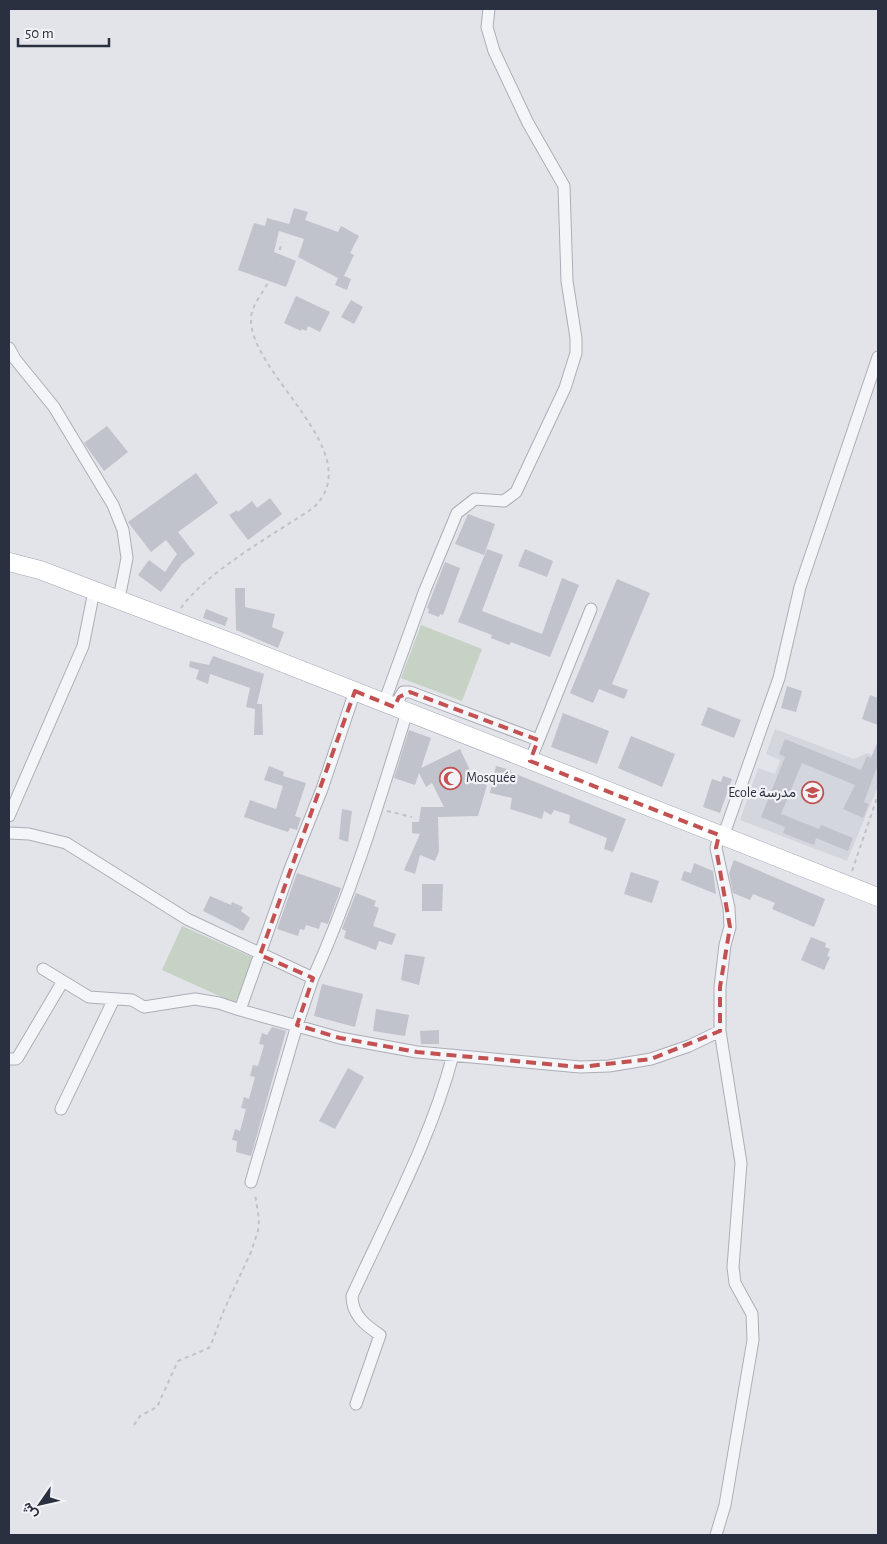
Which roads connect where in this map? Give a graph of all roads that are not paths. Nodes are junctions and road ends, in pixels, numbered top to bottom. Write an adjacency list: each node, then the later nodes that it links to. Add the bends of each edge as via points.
1 (489, 9): 9 (street, via 487,27 494,51 528,123 564,186 567,280 576,353 565,388 516,492 504,501 475,499 457,513 425,590)
2 (9, 348): 6 (street, via 54,407 113,505 123,530 127,558)
3 (878, 357): 14 (street, via 800,587 779,678)
4 (9, 562): 5 (main road)
5 (94, 591): 6 (main road); 12 (street, via 83,646)
6 (119, 600): 8 (main road)
7 (591, 609): 10 (street)
8 (355, 691): 9 (main road); 16 (street)
9 (395, 707): 10 (street, via 403,692 410,692); 11 (main road); 18 (street, via 377,809 332,935)
10 (538, 740): 11 (street)
11 (530, 761): 14 (main road)
12 (9, 816)
13 (9, 833): 16 (street, via 66,843 187,919)
14 (721, 836): 15 (main road); 23 (street, via 716,848 730,927 720,987)
15 (878, 897)
16 (260, 955): 18 (street); 21 (street)
17 (43, 968): 19 (street)
18 (313, 978): 22 (street)
19 (63, 981): 20 (street, via 89,997); 25 (street, via 18,1057)
20 (114, 999): 21 (street, via 132,1000 144,1007 195,1000); 26 (street)
21 (240, 1010): 22 (street)
22 (297, 1025): 24 (street, via 340,1038); 27 (street)
23 (720, 1030): 24 (street, via 670,1054 609,1066 551,1065); 29 (street, via 741,1163 732,1267 735,1283 752,1314 754,1328 752,1357 725,1505)
24 (453, 1055): 28 (street, via 424,1138 352,1296 354,1311 359,1318 380,1335)
25 (9, 1059)
26 (61, 1109)
27 (252, 1182)
28 (356, 1404)
29 (716, 1535)

